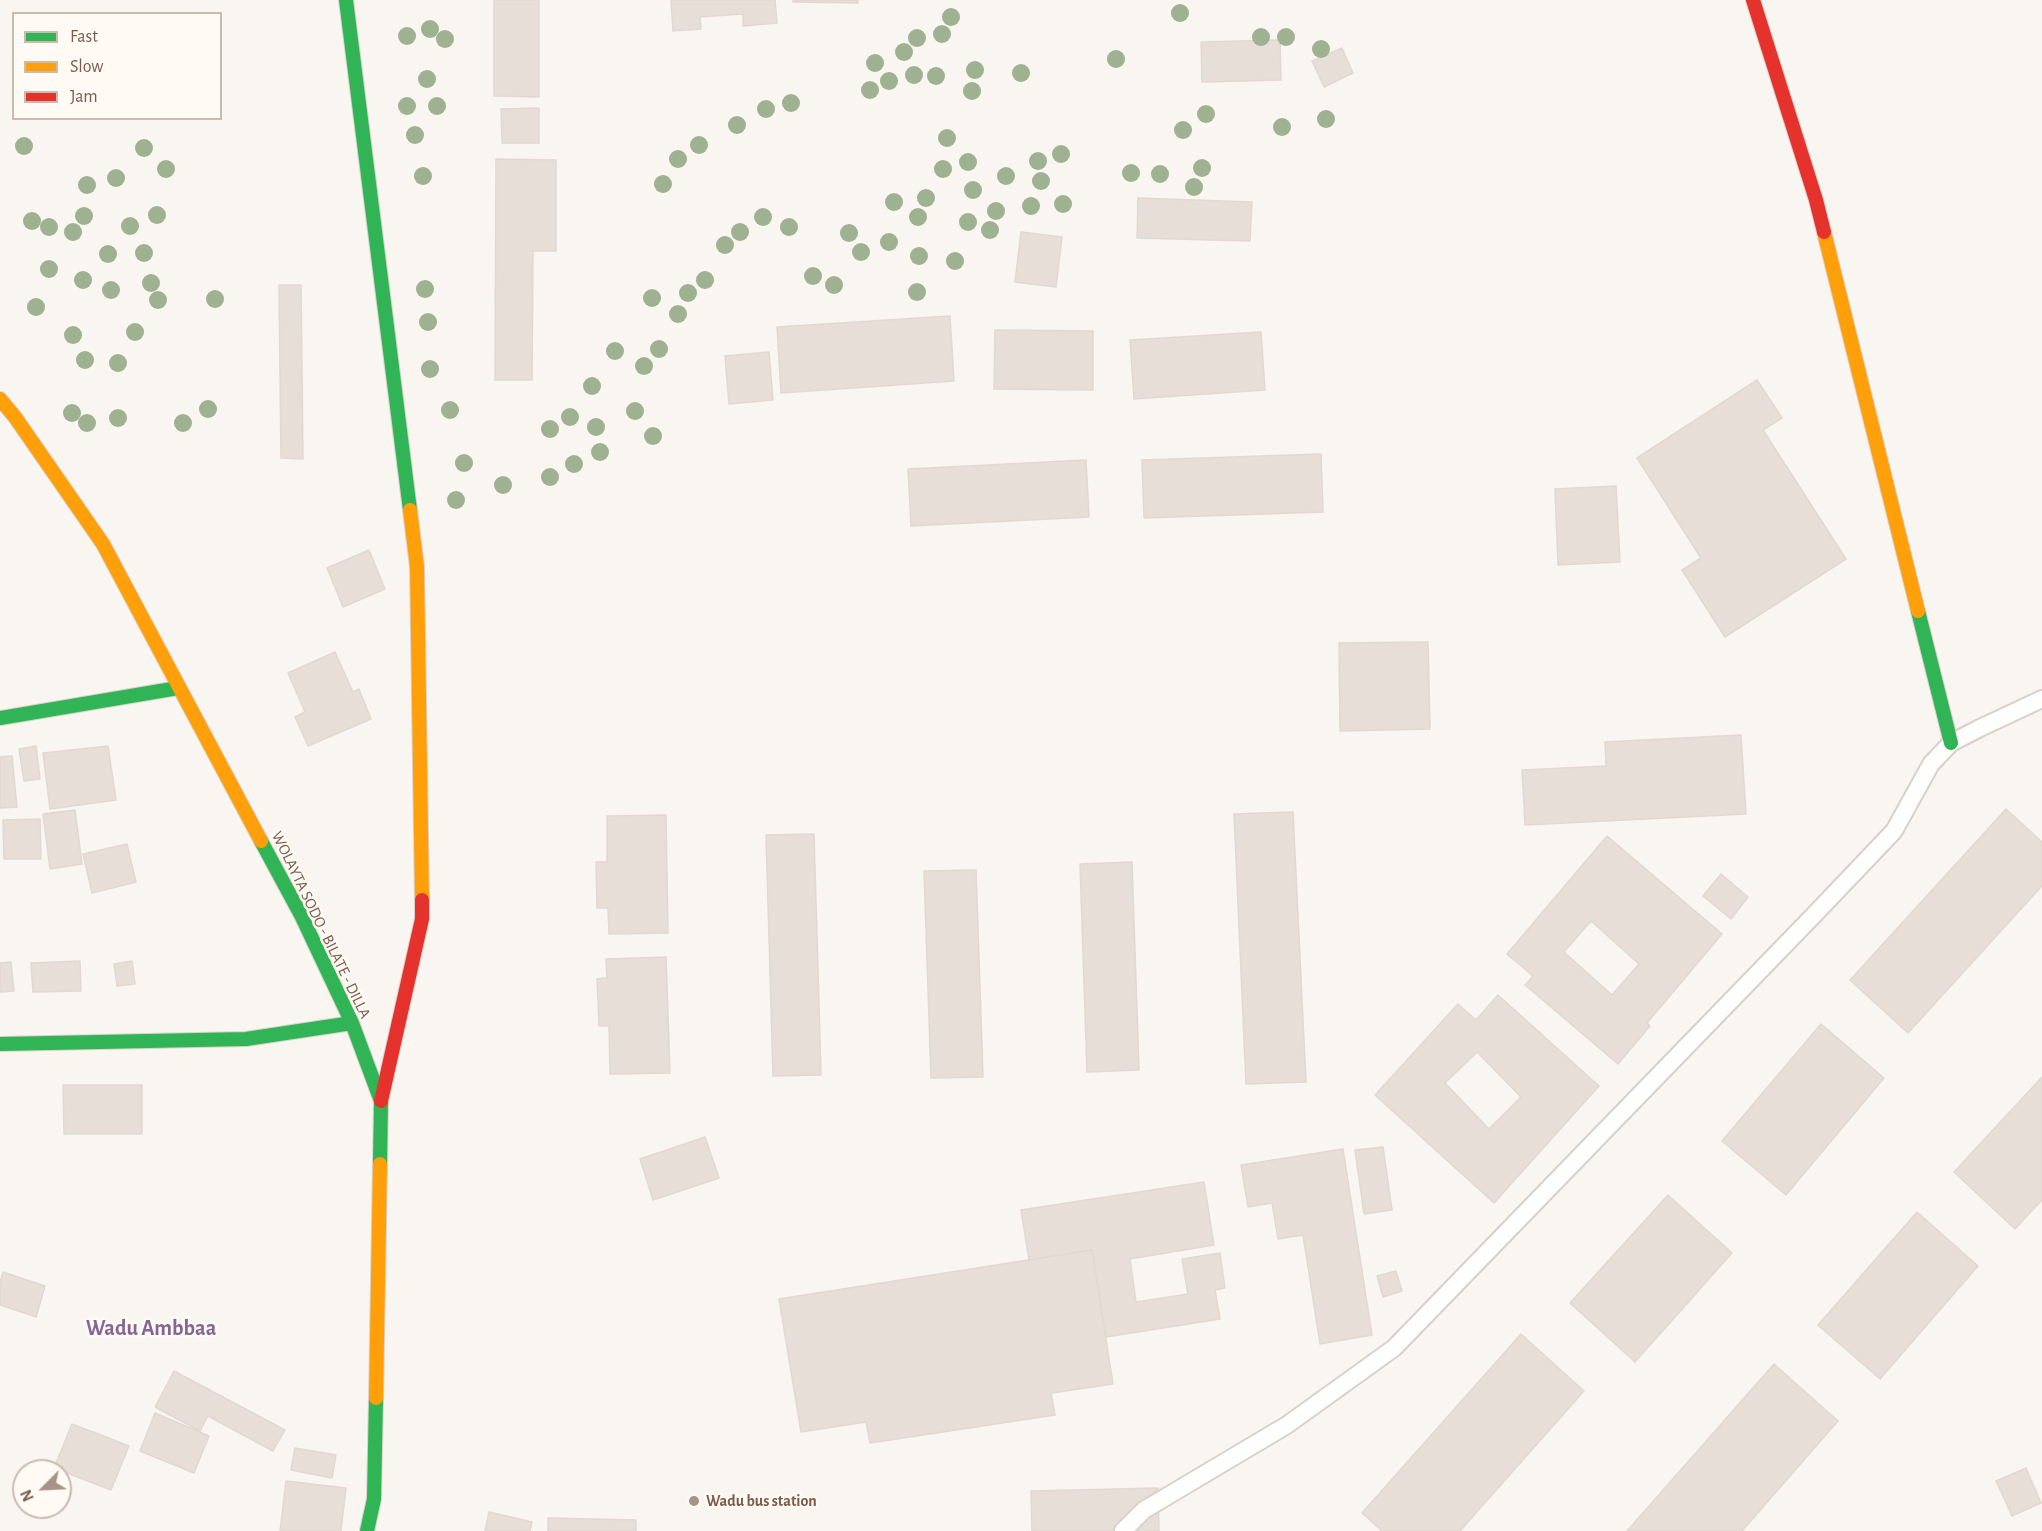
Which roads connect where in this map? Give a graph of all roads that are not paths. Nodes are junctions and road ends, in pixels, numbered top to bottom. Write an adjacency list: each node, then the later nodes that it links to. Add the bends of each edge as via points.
1 (346, 0): 10 (street, via 417,567 423,919)
2 (1753, 0): 7 (street, via 1816,200)
3 (0, 399): 4 (street, WOLAYTA SODO - BILATE - DILLA, via 103,544)
4 (178, 688): 6 (street); 8 (street, WOLAYTA SODO - BILATE - DILLA, via 302,917)
5 (2042, 699): 7 (lane)
6 (0, 718)
7 (1951, 743): 12 (lane, via 1931,764 1894,831 1394,1348 1287,1425 1144,1510)
8 (352, 1023): 9 (street, via 246,1039); 10 (street, WOLAYTA SODO - BILATE - DILLA)
9 (0, 1044)
10 (381, 1101): 11 (street, WOLAYTA SODO - BILATE - DILLA, via 374,1499)
11 (367, 1531)
12 (1123, 1531)

